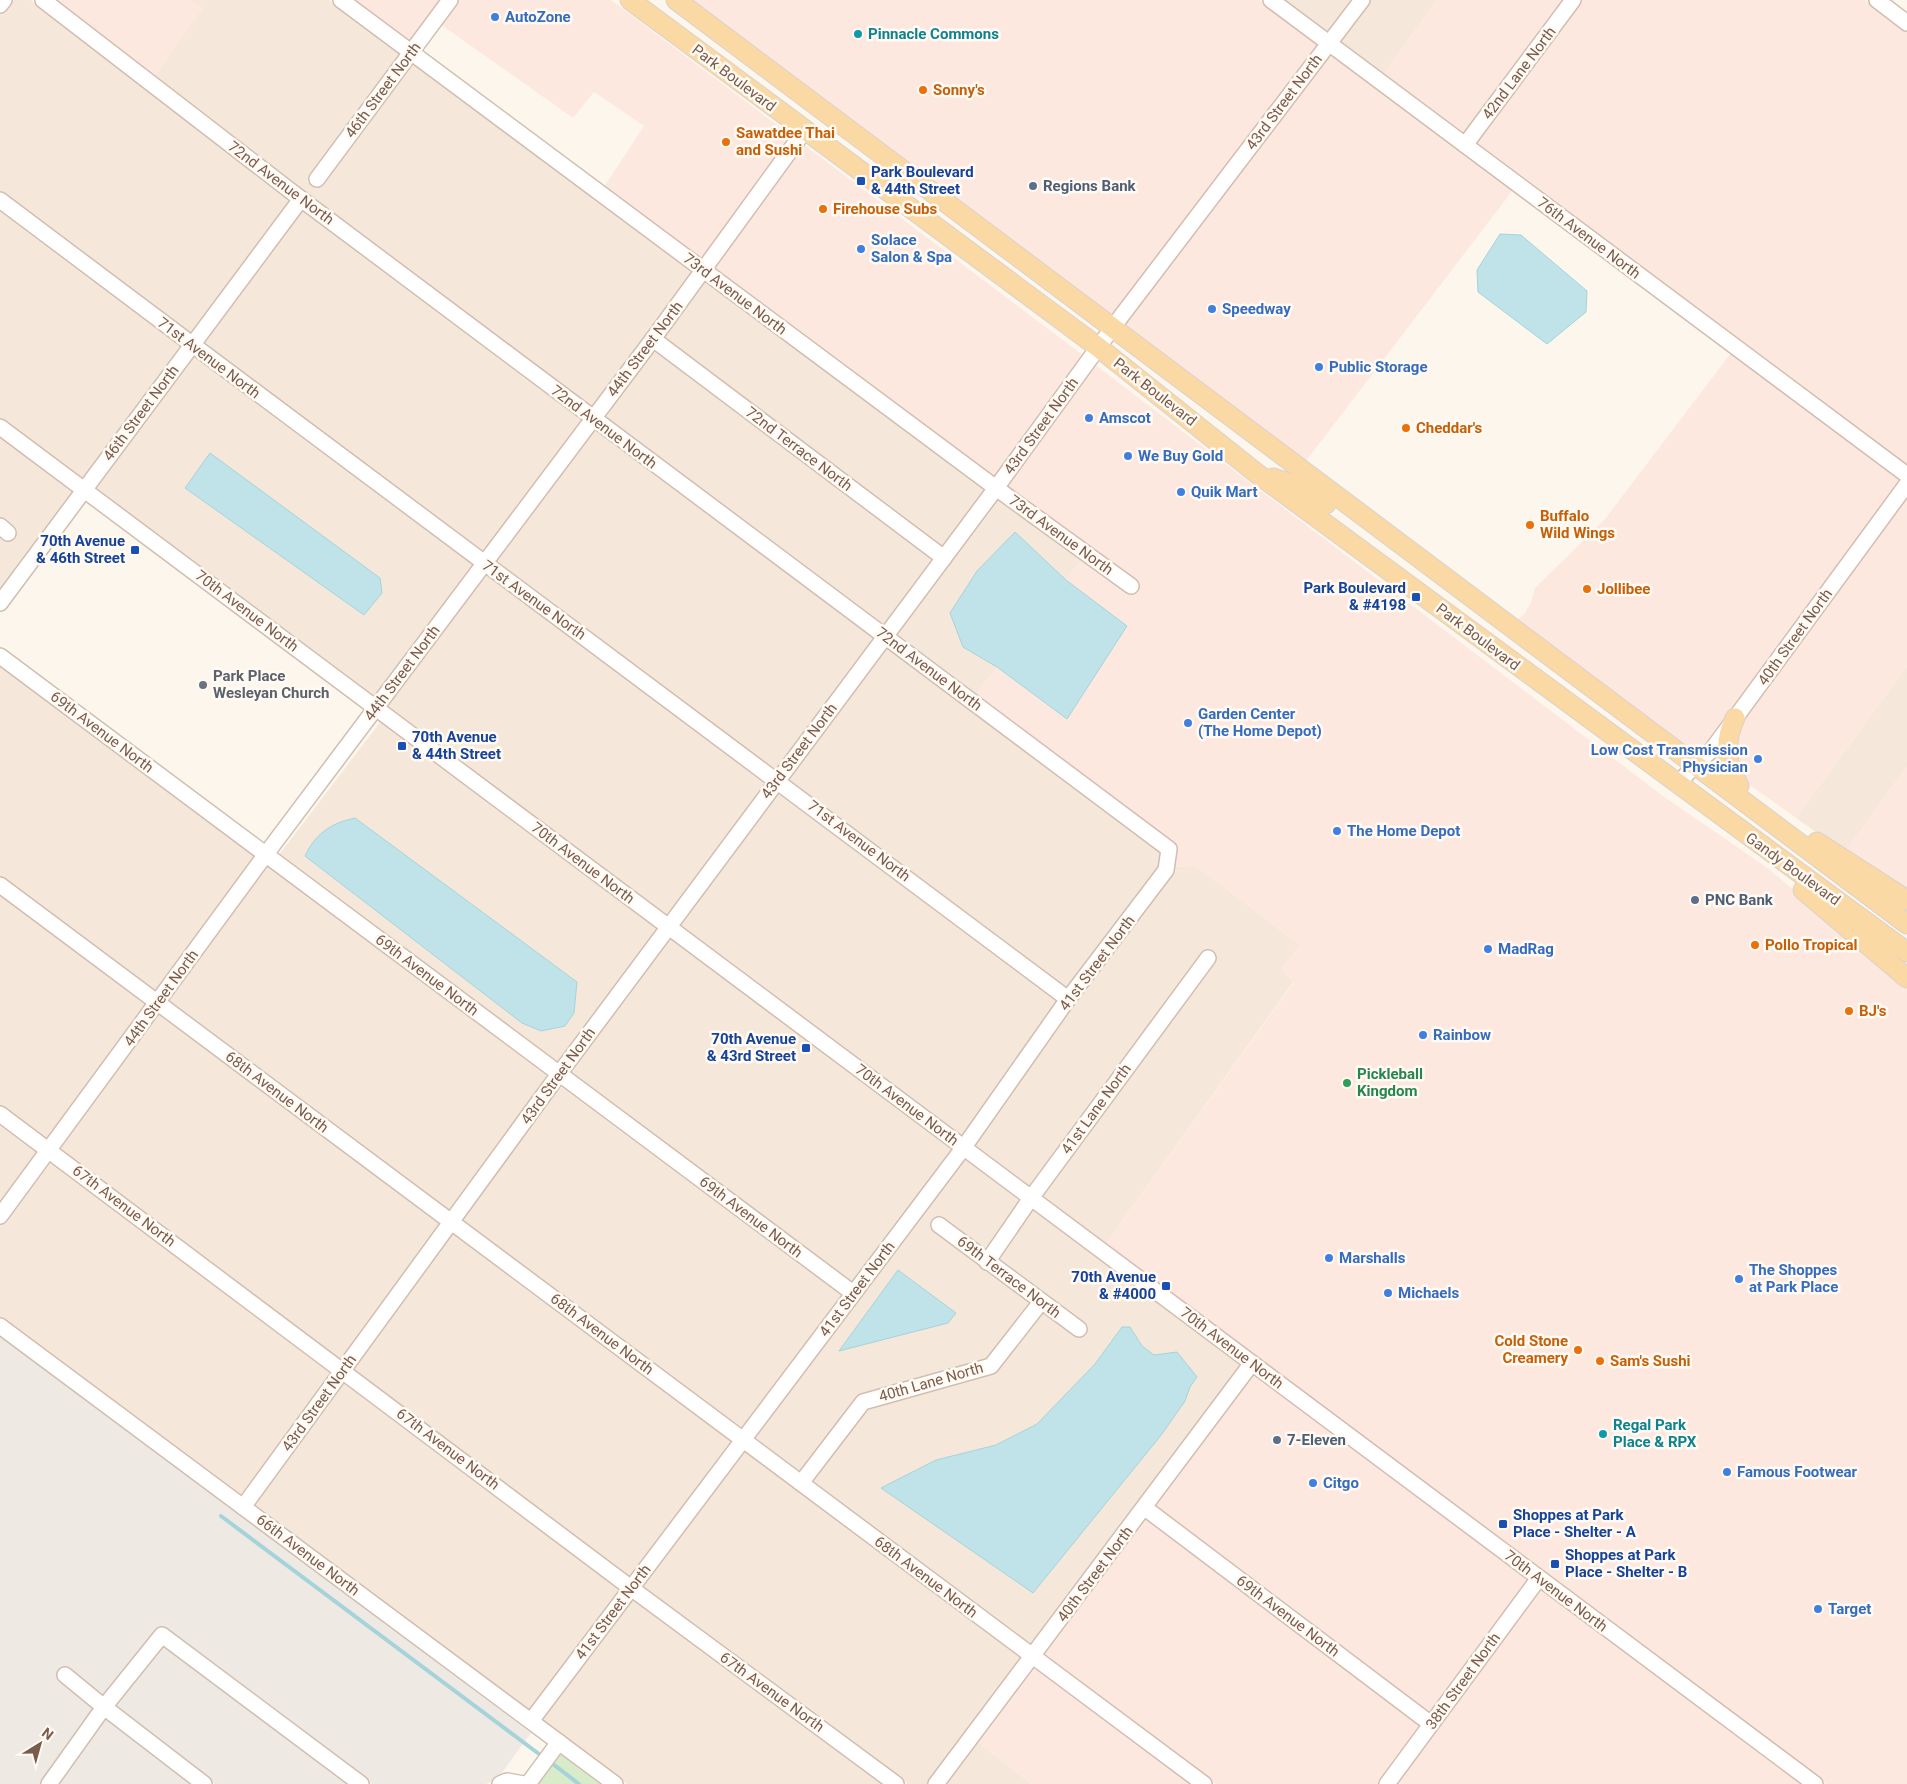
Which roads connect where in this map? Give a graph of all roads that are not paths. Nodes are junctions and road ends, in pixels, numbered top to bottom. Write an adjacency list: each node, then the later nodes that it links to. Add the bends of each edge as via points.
1 (4, 0): 11 (street)
2 (43, 0): 21 (street, 72nd Avenue North)
3 (341, 0): 14 (street, 73rd Avenue North)
4 (450, 0): 14 (street, 46th Street North)
5 (630, 0): 15 (main road, Park Boulevard)
6 (676, 0): 16 (main road, Park Boulevard)
7 (1271, 0): 13 (street, 76th Avenue North)
8 (1362, 0): 13 (street, 43rd Street North)
9 (1573, 0): 18 (street, 42nd Lane North)
10 (1877, 0): 12 (street)
11 (0, 5)
12 (1907, 23)
13 (1329, 44): 18 (street, 76th Avenue North); 24 (street, 43rd Street North)
14 (411, 52): 20 (street, 46th Street North); 23 (street, 73rd Avenue North)
15 (729, 74): 16 (main road, via 753,76 779,91); 17 (main road, Park Boulevard)
16 (797, 91): 19 (main road, Park Boulevard)
17 (805, 130): 19 (main road, via 815,126 826,128 856,146); 23 (street, 44th Street North); 27 (main road, Park Boulevard)
18 (1465, 145): 31 (street, 76th Avenue North)
19 (871, 146): 24 (main road, Park Boulevard)
20 (316, 179)
21 (301, 199): 26 (street, 46th Street North); 28 (street, 72nd Avenue North)
22 (0, 200): 26 (street, 71st Avenue North)
23 (704, 270): 25 (street, 44th Street North); 33 (street, 73rd Avenue North)
24 (1113, 326): 27 (street, 43rd Street North); 35 (main road, Park Boulevard)
25 (653, 340): 28 (street, 44th Street North); 36 (street, 72nd Terrace North)
26 (192, 345): 34 (street, 46th Street North); 37 (street, 71st Avenue North)
27 (1098, 347): 30 (main road, Park Boulevard); 33 (street, 43rd Street North)
28 (593, 419): 37 (street, 44th Street North); 41 (street, 72nd Avenue North)
29 (0, 427): 34 (street, 70th Avenue North)
30 (1255, 472): 35 (main road, via 1307,489 1383,545 1395,548); 38 (main road, Park Boulevard)
31 (1907, 475)
32 (1907, 484): 45 (street, 40th Street North)
33 (996, 488): 36 (street, 43rd Street North); 39 (street, 73rd Avenue North)
34 (85, 490): 40 (street, 46th Street North); 44 (street, 70th Avenue North)
35 (1399, 543): 43 (main road, Park Boulevard)
36 (944, 558): 41 (street, 43rd Street North)
37 (484, 564): 44 (street, 44th Street North); 47 (street, 71st Avenue North)
38 (1386, 569): 43 (main road, via 1395,563 1415,569 1530,654); 48 (main road, Park Boulevard)
39 (1131, 586)
40 (0, 604)
41 (885, 637): 47 (street, 43rd Street North); 51 (street, 72nd Avenue North)
42 (0, 656): 52 (street, 69th Avenue North)
43 (1565, 666): 46 (main road, Park Boulevard)
44 (376, 708): 52 (street, 44th Street North); 56 (street, 70th Avenue North)
45 (1735, 718): 46 (street, 40th Street North, via 1711,751); 49 (main road, via 1727,750 1732,774)
46 (1695, 764): 48 (street, 40th Street North); 49 (main road, via 1718,771); 55 (main road, Gandy Boulevard)
47 (778, 779): 56 (street, 43rd Street North); 60 (street, 71st Avenue North)
48 (1678, 785): 50 (main road, Gandy Boulevard)
49 (1739, 786): 54 (main road, via 1812,839)
50 (1724, 819): 57 (main road, Gandy Boulevard); 59 (main road)
51 (1169, 850): 60 (street, 41st Street North, via 1166,870)
52 (266, 854): 61 (street, 44th Street North); 62 (street, 69th Avenue North)
53 (0, 885): 61 (street, 68th Avenue North)
54 (1907, 900)
55 (1907, 924)
56 (668, 926): 62 (street, 43rd Street North); 64 (street, 70th Avenue North)
57 (1907, 952)
58 (1208, 958): 66 (street, 41st Lane North)
59 (1907, 978)
60 (1068, 999): 64 (street, 41st Street North)
61 (157, 1002): 65 (street, 44th Street North); 68 (street, 68th Avenue North)
62 (559, 1074): 68 (street, 43rd Street North); 71 (street, 69th Avenue North)
63 (0, 1114): 65 (street, 67th Avenue North)
64 (964, 1148): 66 (street, 70th Avenue North); 71 (street, 41st Street North)
65 (49, 1150): 67 (street, 44th Street North); 76 (street, 67th Avenue North)
66 (1031, 1198): 70 (street, 41st Lane North); 75 (street, 70th Avenue North)
67 (0, 1216)
68 (451, 1222): 76 (street, 43rd Street North); 77 (street, 68th Avenue North)
69 (939, 1225): 70 (street, 69th Terrace North)
70 (988, 1262): 72 (street, 69th Terrace North)
71 (853, 1293): 77 (street, 41st Street North)
72 (1041, 1302): 74 (street, 69th Terrace North); 78 (street, 40th Lane North, via 991,1366 863,1402)
73 (0, 1326): 79 (street, 66th Avenue North)
74 (1079, 1329)
75 (1252, 1364): 80 (street, 40th Street North); 81 (street, 70th Avenue North)
76 (343, 1370): 79 (street, 43rd Street North); 82 (street, 67th Avenue North)
77 (743, 1440): 78 (street, 68th Avenue North); 82 (street, 41st Street North)
78 (801, 1483): 83 (street, 68th Avenue North)
79 (243, 1507): 86 (street, 66th Avenue North)
80 (1145, 1508): 83 (street, 40th Street North); 87 (street, 69th Avenue North)
81 (1539, 1578): 87 (street, 38th Street North); 99 (street, 70th Avenue North)
82 (631, 1588): 86 (street, 41st Street North); 95 (street, 67th Avenue North)
83 (1033, 1657): 96 (street, 40th Street North); 97 (street, 68th Avenue North)
84 (65, 1675): 85 (street)
85 (104, 1707): 90 (street); 91 (street); 92 (street, via 162,1634)
86 (531, 1721): 88 (street, 66th Avenue North)
87 (1431, 1724): 98 (street, 38th Street North)
88 (555, 1748): 89 (street); 94 (street, 66th Avenue North)
89 (530, 1780): 93 (street)
90 (49, 1784)
91 (204, 1784)
92 (361, 1784)
93 (500, 1784)
94 (615, 1784)
95 (896, 1784)
96 (936, 1784)
97 (1204, 1784)
98 (1387, 1784)
99 (1815, 1784)

